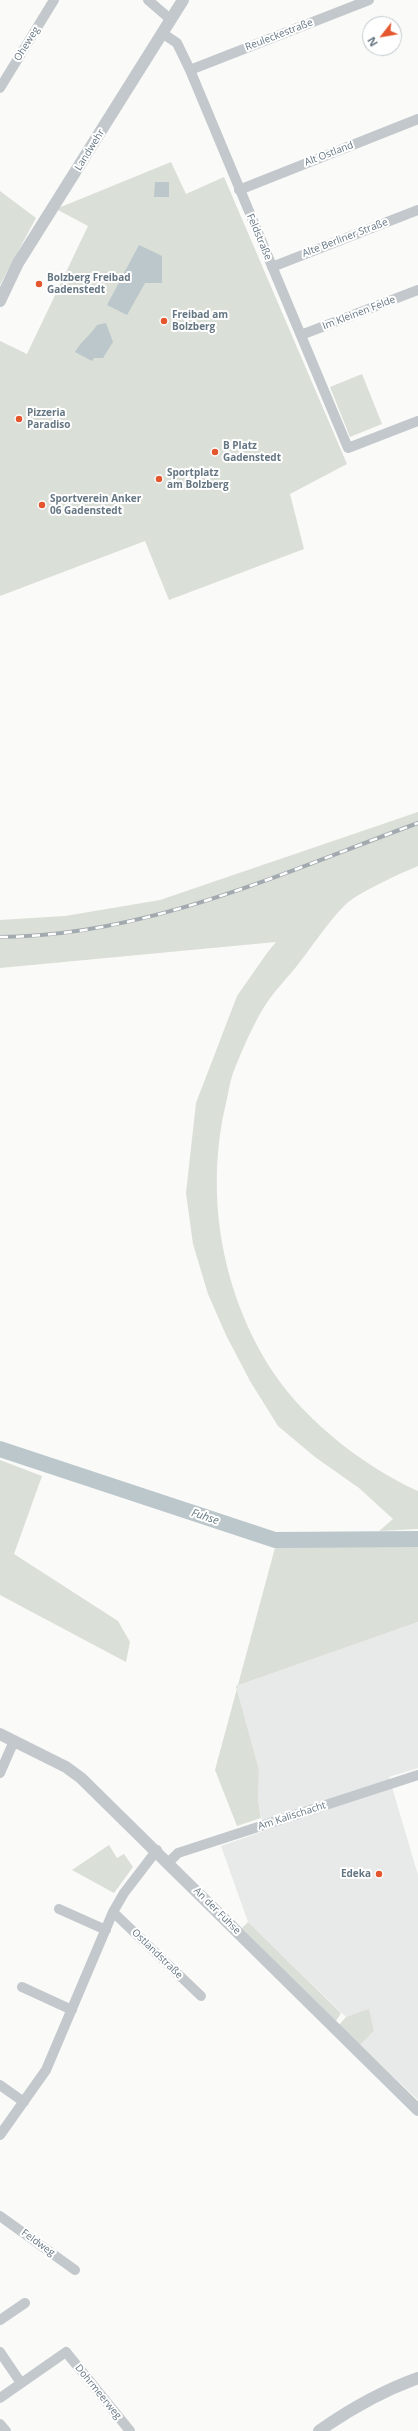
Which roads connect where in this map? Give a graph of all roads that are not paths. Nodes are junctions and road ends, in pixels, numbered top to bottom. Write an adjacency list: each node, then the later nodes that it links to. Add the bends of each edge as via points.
1 (54, 0): 8 (street, Oheweg)
2 (148, 0): 5 (street)
3 (183, 0): 5 (street, Landwehr)
4 (369, 0): 7 (street, Reuleckestraße)
5 (170, 19): 6 (street, Landwehr)
6 (162, 33): 7 (street, Feldstraße, via 177,43); 14 (street, Landwehr, via 18,263)
7 (190, 70): 10 (street, Feldstraße)
8 (0, 88)
9 (418, 119): 10 (street, Alt Ostland)
10 (239, 190): 12 (street, Feldstraße)
11 (418, 210): 12 (street, Alte Berliner Straße)
12 (272, 267): 15 (street, Feldstraße)
13 (418, 290): 15 (street, Im Kleinen Felde)
14 (0, 301)
15 (301, 335): 16 (street, Feldstraße, via 348,448)
16 (418, 421)
17 (0, 1734): 18 (street, An der Fuhse)
18 (14, 1741): 19 (street); 21 (street, An der Fuhse, via 81,1778)
19 (0, 1773)
20 (418, 1775): 22 (street, Am Kalischacht, via 178,1853)
21 (157, 1850): 22 (street, An der Fuhse); 24 (street, via 124,1893)
22 (169, 1862): 31 (street, An der Fuhse)
23 (59, 1909): 25 (street)
24 (113, 1912): 25 (street); 27 (street, Ostlandstraße)
25 (106, 1930): 28 (street)
26 (22, 1987): 28 (street)
27 (201, 1996)
28 (72, 2010): 30 (street, via 46,2070)
29 (0, 2085): 30 (street)
30 (24, 2102): 32 (street)
31 (418, 2110)
32 (0, 2135)
33 (0, 2216): 34 (street, Feldweg)
34 (75, 2270)
35 (25, 2303): 36 (street)
36 (0, 2320)
37 (0, 2352): 39 (street)
38 (418, 2378): 44 (street, via 395,2386 365,2402)
39 (21, 2383): 40 (street); 43 (street, Dohrmeerweg, via 66,2352)
40 (0, 2398)
41 (0, 2424): 42 (street)
42 (6, 2431)
43 (130, 2431)
44 (319, 2431)

